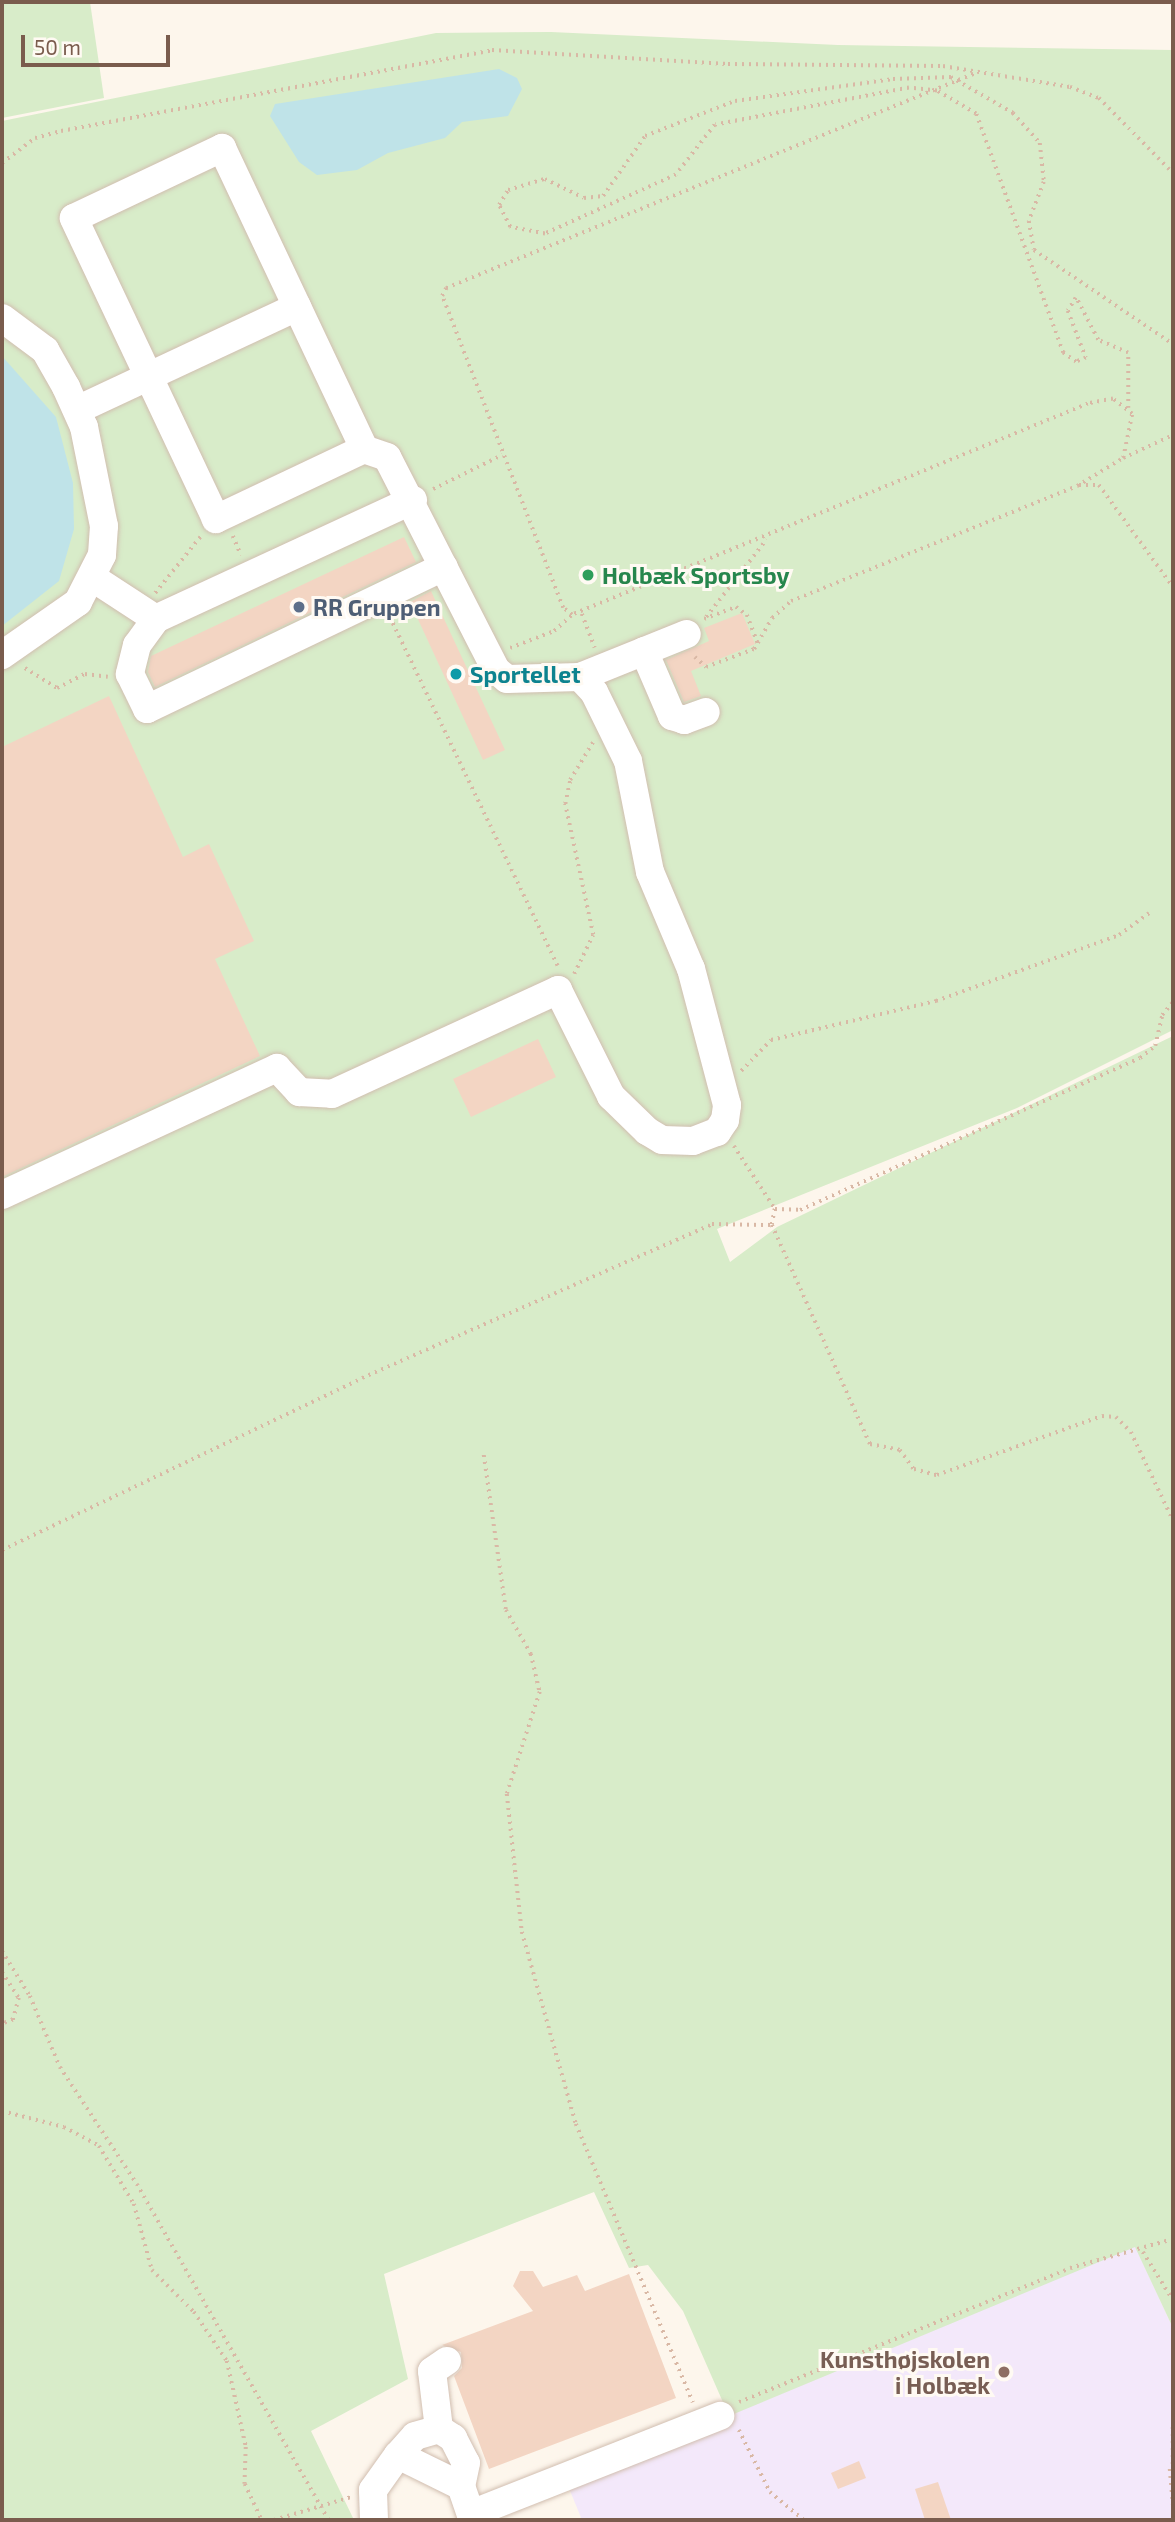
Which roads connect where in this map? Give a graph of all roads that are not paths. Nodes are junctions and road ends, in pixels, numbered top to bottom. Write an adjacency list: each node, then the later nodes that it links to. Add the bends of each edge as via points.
1 (297, 307): 3 (street); 3 (street, via 222,148 74,218); 5 (street)
2 (2, 318): 4 (street, via 45,350)
3 (149, 377): 4 (street); 5 (street, via 220,517)
4 (77, 410): 8 (street, via 103,510 104,543)
5 (364, 449): 6 (street, via 396,464)
6 (413, 500): 7 (street); 9 (street, via 250,577)
7 (444, 566): 9 (street, via 147,709 130,674); 13 (street, via 485,657 508,679)
8 (93, 579): 9 (street); 12 (street, via 60,618)
9 (150, 613)
10 (696, 626): 11 (street)
11 (644, 651): 13 (street); 14 (street, via 672,716 684,720)
12 (2, 655)
13 (591, 672): 15 (street, via 628,761 650,872 687,956 727,1105 717,1132 684,1141 647,1131 611,1096 558,990 331,1094 299,1092 277,1069)
14 (706, 712)
15 (2, 1195)
16 (447, 2361): 18 (street, via 432,2371)
17 (719, 2416): 21 (street)
18 (439, 2429): 19 (street, via 415,2436); 20 (street, via 453,2438 466,2463)
19 (398, 2455): 20 (street); 22 (street, via 373,2490)
20 (461, 2486): 21 (street)
21 (472, 2517)
22 (374, 2520)

